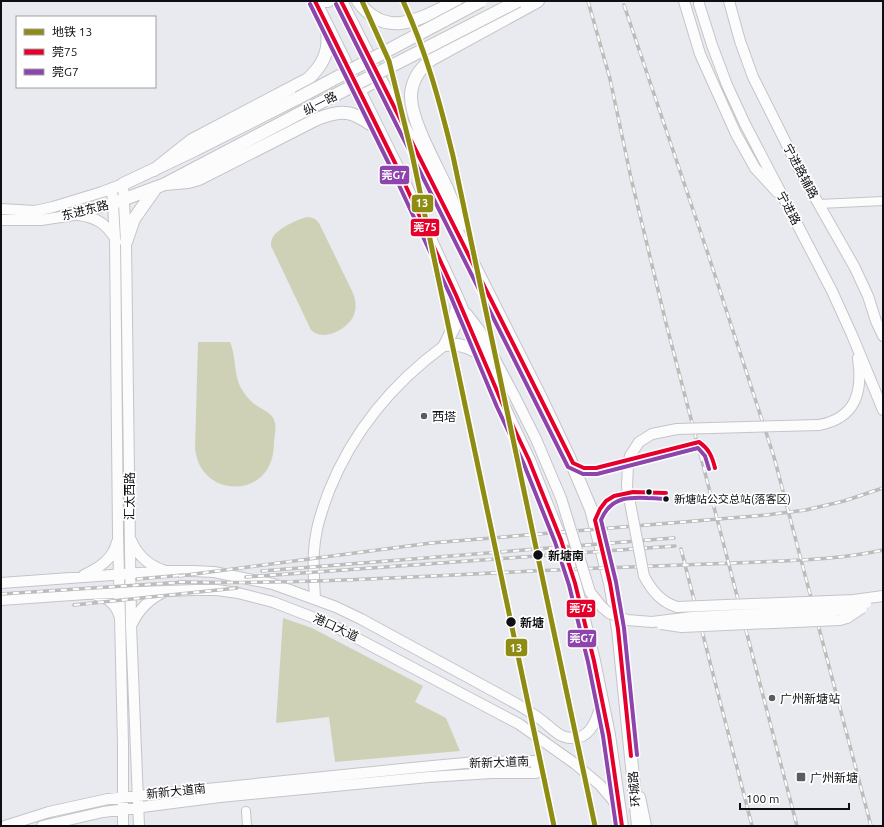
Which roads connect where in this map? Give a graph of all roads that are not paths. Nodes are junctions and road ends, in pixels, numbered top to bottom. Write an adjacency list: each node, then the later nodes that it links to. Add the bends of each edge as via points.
1 (315, 1): 13 (main road, 环城路)
2 (320, 1): 3 (main road)
3 (328, 1)
4 (341, 1): 14 (main road, 环城路)
5 (358, 1): 6 (main road, via 374,18 399,24 416,20)
6 (456, 1)
7 (481, 1): 19 (main road, 纵一路, bridge, via 298,98)
8 (518, 1): 21 (main road, 纵一路, bridge)
9 (538, 1): 31 (main road, via 432,59 420,70 412,85 411,103 414,117 455,208)
10 (729, 1): 25 (street, 宁进路辅路, via 753,77)
11 (686, 4): 22 (street, via 700,54 736,134 756,168)
12 (700, 4): 22 (street, 宁进路, via 727,85)
13 (327, 23): 15 (main road, via 328,44 323,62 308,79); 16 (main road, 环城路)
14 (379, 79): 16 (main road); 31 (main road, 环城路)
15 (298, 85): 17 (main road, via 310,89 318,101); 19 (main road, via 192,140)
16 (359, 90): 18 (main road, 环城路)
17 (315, 120): 18 (main road, via 331,114 347,113 361,118); 21 (main road, via 199,179)
18 (378, 130): 32 (main road, 环城路)
19 (154, 170): 20 (main road, 东进东路)
20 (117, 186): 23 (street, 汇太西路); 26 (street, 东进东路, via 53,208 35,211)
21 (160, 186): 23 (main road, 东进东路); 30 (main road, via 134,218)
22 (786, 200): 33 (street, 宁进路)
23 (119, 202): 27 (street, 东进东路); 29 (street, 汇太西路); 30 (street, 汇太西路)
24 (883, 202): 25 (street)
25 (819, 204): 34 (street, 宁进路辅路, via 855,268)
26 (1, 209)
27 (74, 215): 28 (street, 东进东路, via 41,220); 29 (street, via 91,217 101,222)
28 (1, 220)
29 (115, 238): 38 (street, 汇太西路)
30 (126, 242): 39 (street, 汇太西路)
31 (469, 256): 63 (main road, 环城路, via 541,398 591,509 610,583 618,629)
32 (458, 300): 35 (main road, via 457,318); 36 (main road, 环城路); 58 (street, bridge, via 480,331 536,440 561,498 590,592 609,613 627,620)
33 (852, 335): 37 (street, 宁进路); 54 (street, bridge, via 860,371 858,392 848,412 831,423 677,429 652,434 639,442 628,463 628,496 644,576 656,596)
34 (883, 336)
35 (445, 345): 36 (main road, via 467,346); 52 (street, via 416,367 387,397 358,435 340,467 326,500 316,535)
36 (482, 356): 60 (main road, 环城路, via 544,497 575,582)
37 (883, 410)
38 (118, 499): 39 (street); 40 (street, 汇太西路)
39 (130, 499): 41 (street, 汇太西路)
40 (118, 534): 43 (street, 汇太西路); 45 (street, via 116,546 106,562)
41 (130, 536): 42 (street, via 136,550 148,563); 44 (street, 汇太西路)
42 (167, 571): 44 (street, 港口大道); 52 (street, 港口大道, via 214,572 273,584)
43 (119, 574): 44 (street, 港口大道); 45 (street, 港口大道); 48 (street, 汇太西路)
44 (130, 574): 49 (street, 汇太西路)
45 (79, 577): 46 (street, 港口大道)
46 (1, 583)
47 (167, 590): 49 (street, 港口大道); 59 (street, via 151,599); 62 (street, 港口大道, via 217,590 238,593 307,614 351,634)
48 (119, 592): 49 (street, 港口大道); 50 (street, 港口大道); 56 (street, 汇太西路)
49 (131, 592): 59 (street, 汇太西路)
50 (86, 594): 53 (street, 港口大道); 56 (street, via 108,600 114,605)
51 (883, 597): 54 (street, bridge, via 685,608); 55 (street, bridge)
52 (315, 599): 61 (street, 港口大道, via 361,619)
53 (1, 600)
54 (663, 601): 57 (street, bridge, via 676,612)
55 (871, 601): 57 (street, bridge, via 839,610); 58 (street, bridge, via 852,615 840,620 682,627)
56 (120, 617): 65 (street, 汇太西路)
57 (692, 617): 58 (street, bridge)
58 (652, 622)
59 (131, 625): 64 (street, 汇太西路)
60 (602, 699): 61 (street, 港口大道, via 597,718 590,730 578,737 562,735); 69 (main road, 环城路)
61 (527, 710): 62 (street, via 528,717 525,722)
62 (519, 724): 69 (street, 港口大道, via 594,780)
63 (632, 761): 76 (main road, 环城路); 77 (street)
64 (138, 796): 65 (street, 新新大道南); 66 (street, 汇太西路); 66 (street, 新新大道南, via 435,765 536,761 536,773 429,777)
65 (123, 797): 67 (street, 汇太西路); 70 (street, 新新大道南, via 72,806)
66 (138, 807): 67 (street, 新新大道南); 73 (street, 汇太西路)
67 (123, 809): 71 (street, 新新大道南); 72 (street, 汇太西路)
68 (246, 811): 74 (street)
69 (620, 811): 75 (main road, 环城路)
70 (5, 826)
71 (42, 826)
72 (123, 826)
73 (139, 826)
74 (247, 826)
75 (622, 826)
76 (638, 826)
77 (646, 826)

